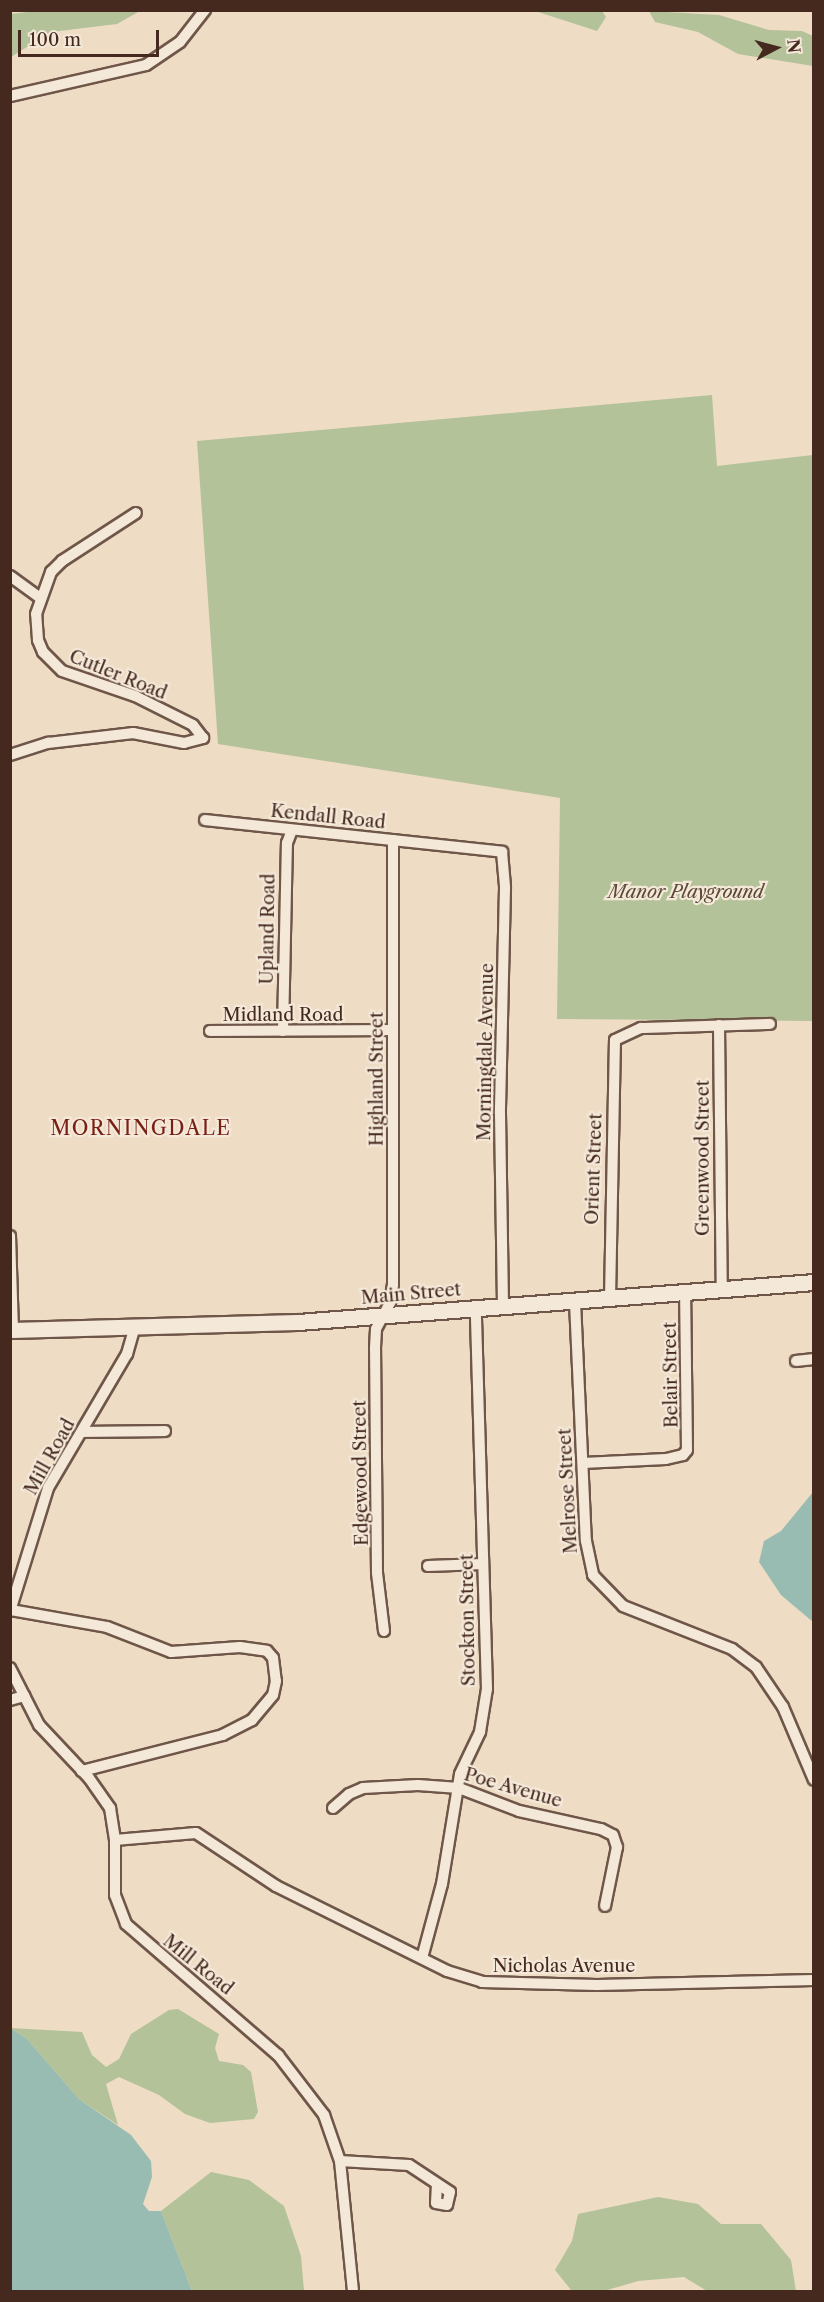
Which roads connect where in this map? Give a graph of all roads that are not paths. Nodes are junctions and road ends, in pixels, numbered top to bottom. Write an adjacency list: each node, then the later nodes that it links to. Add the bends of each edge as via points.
1 (205, 10): 2 (street, via 180,42 146,65)
2 (10, 96)
3 (136, 513): 5 (street, Cutler Road, via 57,565)
4 (10, 576): 5 (street)
5 (40, 598): 6 (street, Cutler Road, via 38,640 54,666 72,676 135,696 193,725 203,738 184,743 133,733 48,743)
6 (10, 755)
7 (205, 820): 8 (street, Kendall Road)
8 (292, 830): 9 (street, Kendall Road); 15 (street, Upland Road, via 287,843)
9 (393, 840): 10 (street, Kendall Road); 13 (street, Highland Street)
10 (448, 844): 22 (street, Morningdale Avenue, via 498,849 503,856)
11 (770, 1024): 12 (street)
12 (719, 1025): 18 (street, Greenwood Street); 20 (street, Orient Street, via 641,1028 625,1032 615,1040)
13 (393, 1030): 15 (street, Midland Road); 24 (street, Highland Street, via 393,1274 390,1303)
14 (210, 1031): 15 (street, Midland Road)
15 (283, 1031)
16 (10, 1236): 26 (street)
17 (813, 1282): 18 (main road, Main Street)
18 (722, 1290): 19 (main road, Main Street)
19 (686, 1293): 20 (main road, Main Street); 31 (street, Belair Street, via 689,1438 684,1455)
20 (610, 1299): 21 (main road, Main Street)
21 (575, 1302): 22 (main road, Main Street); 31 (street, Melrose Street)
22 (503, 1306): 23 (main road, Main Street)
23 (477, 1308): 24 (main road, Main Street); 32 (street, Stockton Street)
24 (383, 1316): 25 (main road, Main Street); 35 (street, Edgewood Street, via 376,1329 375,1348 377,1573)
25 (135, 1326): 26 (main road, Main Street); 30 (street, Mill Road, via 128,1354)
26 (12, 1330)
27 (813, 1359): 28 (street)
28 (796, 1361)
29 (165, 1431): 30 (street)
30 (83, 1432): 34 (street, Mill Road, via 42,1504)
31 (583, 1463): 40 (street, Melrose Street, via 586,1541 593,1575 623,1606 732,1649 756,1667 783,1707)
32 (483, 1564): 33 (street); 41 (street, Stockton Street, via 487,1689 480,1732 463,1766)
33 (428, 1566)
34 (11, 1610): 39 (street, via 107,1628 171,1652 240,1647 267,1651 273,1658 273,1695 252,1720 223,1735)
35 (384, 1631)
36 (10, 1668): 37 (street, Mill Road)
37 (24, 1696): 38 (street); 39 (street, Mill Road, via 53,1744)
38 (10, 1700)
39 (82, 1771): 43 (street, Mill Road, via 110,1808)
40 (813, 1780)
41 (459, 1788): 42 (street, Poe Avenue, via 363,1788); 44 (street, Poe Avenue, via 519,1811 611,1833 618,1847); 45 (street, Stockton Street, via 442,1884)
42 (333, 1808)
43 (115, 1840): 45 (street, Nicholas Avenue, via 196,1833 276,1886); 47 (street, Mill Road, via 115,1895 126,1923 278,2055 324,2115)
44 (605, 1906)
45 (422, 1958): 46 (street, Nicholas Avenue, via 467,1978 509,1985)
46 (813, 1980)
47 (340, 2161): 48 (street, via 394,2161 409,2165); 49 (street, Mill Road)
48 (437, 2184)
49 (353, 2292)

